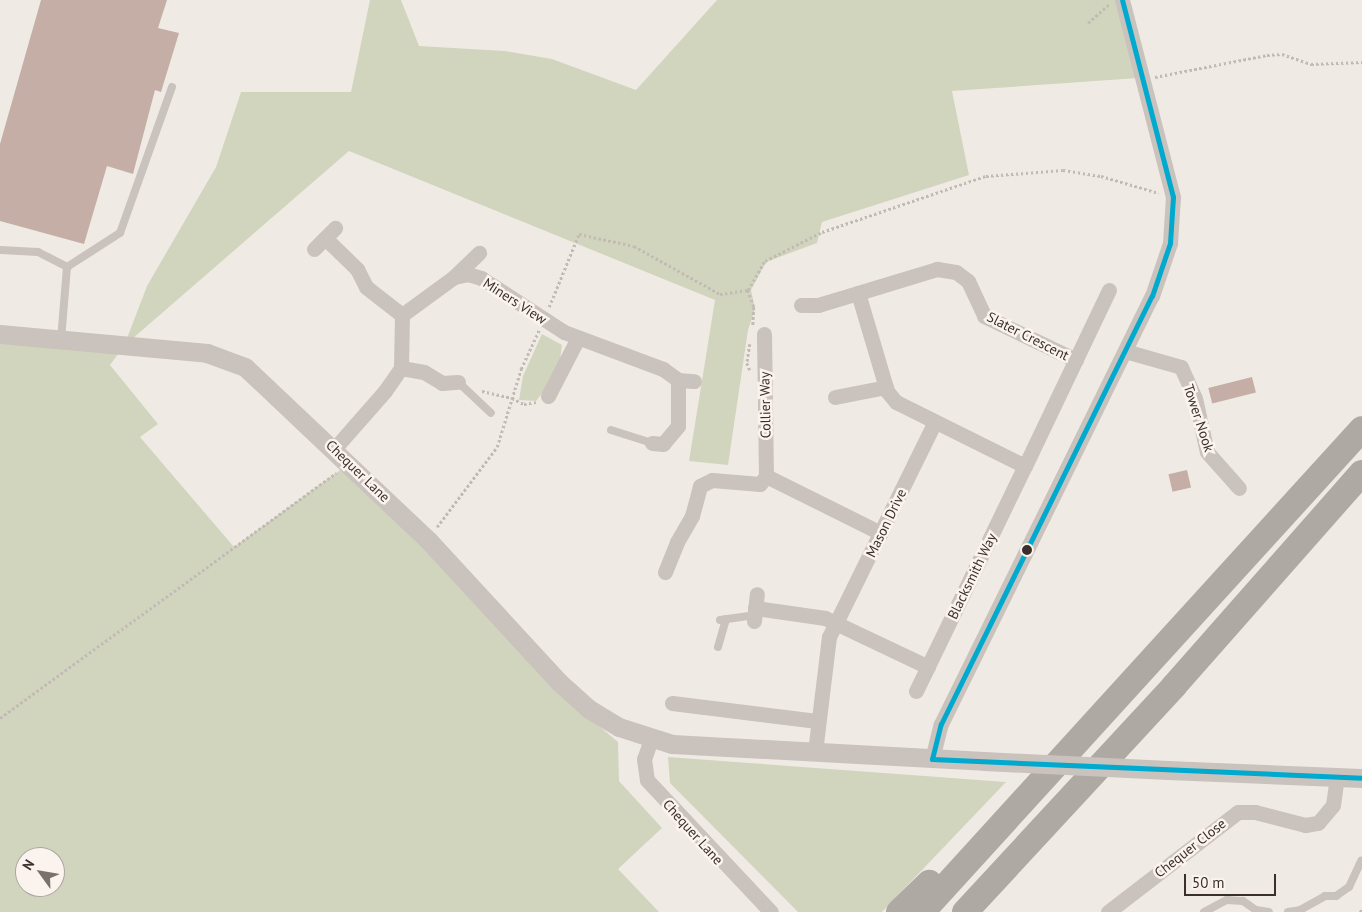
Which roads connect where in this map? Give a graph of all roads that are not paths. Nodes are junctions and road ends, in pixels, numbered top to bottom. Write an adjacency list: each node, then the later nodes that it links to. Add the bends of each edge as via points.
1 (1122, 0): 16 (street, via 1173,197 1170,243 1163,270)
2 (172, 87): 6 (lane, via 120,233)
3 (314, 249): 11 (street, via 330,233 366,287)
4 (0, 250): 6 (lane, via 38,252)
5 (479, 253): 7 (street)
6 (67, 267): 15 (lane)
7 (454, 277): 11 (street); 14 (street, Miners View, via 468,274 481,278 544,320)
8 (1109, 290): 17 (street)
9 (858, 293): 10 (street, Slater Crescent, via 818,305); 17 (street, Slater Crescent, via 937,269 956,272 968,281 984,316); 22 (street)
10 (801, 305)
11 (402, 314): 18 (street)
12 (0, 334): 15 (street, Chequer Lane)
13 (764, 334): 33 (street, Collier Way)
14 (578, 338): 19 (street, Miners View, via 663,368); 23 (street)
15 (61, 340): 30 (street, Chequer Lane, via 207,353 229,359 259,377)
16 (1125, 351): 34 (street, Tower Nook, via 1181,367 1195,398 1207,452); 46 (street, via 941,724)
17 (1076, 360): 31 (street)
18 (401, 368): 21 (street, via 424,372 442,383); 30 (street, via 385,391)
19 (678, 380): 20 (street); 29 (street, via 678,426 663,444)
20 (694, 381)
21 (459, 384): 25 (lane)
22 (886, 387): 24 (street); 26 (street, via 896,402)
23 (548, 396)
24 (835, 397)
25 (491, 413)
26 (935, 422): 31 (street); 35 (street, Mason Drive)
27 (1362, 429): 49 (highway)
28 (610, 430): 29 (lane)
29 (652, 443)
30 (334, 448): 44 (street, Chequer Lane, via 428,540 588,709 619,728)
31 (1025, 466): 40 (street, Blacksmith Way)
32 (1362, 473): 51 (highway, via 1187,672)
33 (766, 476): 35 (street); 36 (street, via 760,484 712,480 700,486 692,516)
34 (1239, 488)
35 (881, 533): 38 (street, Mason Drive)
36 (665, 572)
37 (755, 610): 38 (street, via 814,615); 39 (lane, via 723,620)
38 (836, 623): 40 (street); 43 (street, Mason Drive, via 825,652)
39 (718, 647)
40 (928, 667): 41 (street, Blacksmith Way)
41 (916, 691)
42 (672, 703): 43 (street)
43 (816, 721): 45 (street, Mason Drive)
44 (651, 739): 45 (street, Chequer Lane, via 672,744); 53 (street, Chequer Lane, via 644,759 647,780)
45 (815, 752): 46 (street, Chequer Lane)
46 (932, 759): 47 (street, Chequer Lane, bridge)
47 (1336, 777): 48 (street, Chequer Lane); 56 (street, Chequer Close, via 1332,805 1325,818 1305,825 1255,812 1238,812)
48 (1362, 778)
49 (1014, 812): 54 (highway, via 940,873); 55 (highway)
50 (1361, 861): 59 (lane, via 1349,887 1336,896 1325,896 1300,910)
51 (969, 909)
52 (1254, 911): 57 (lane, via 1242,901 1227,900); 58 (lane)
53 (771, 912)
54 (899, 912)
55 (922, 912)
56 (1108, 912)
57 (1204, 912)
58 (1269, 912)
59 (1288, 912)

